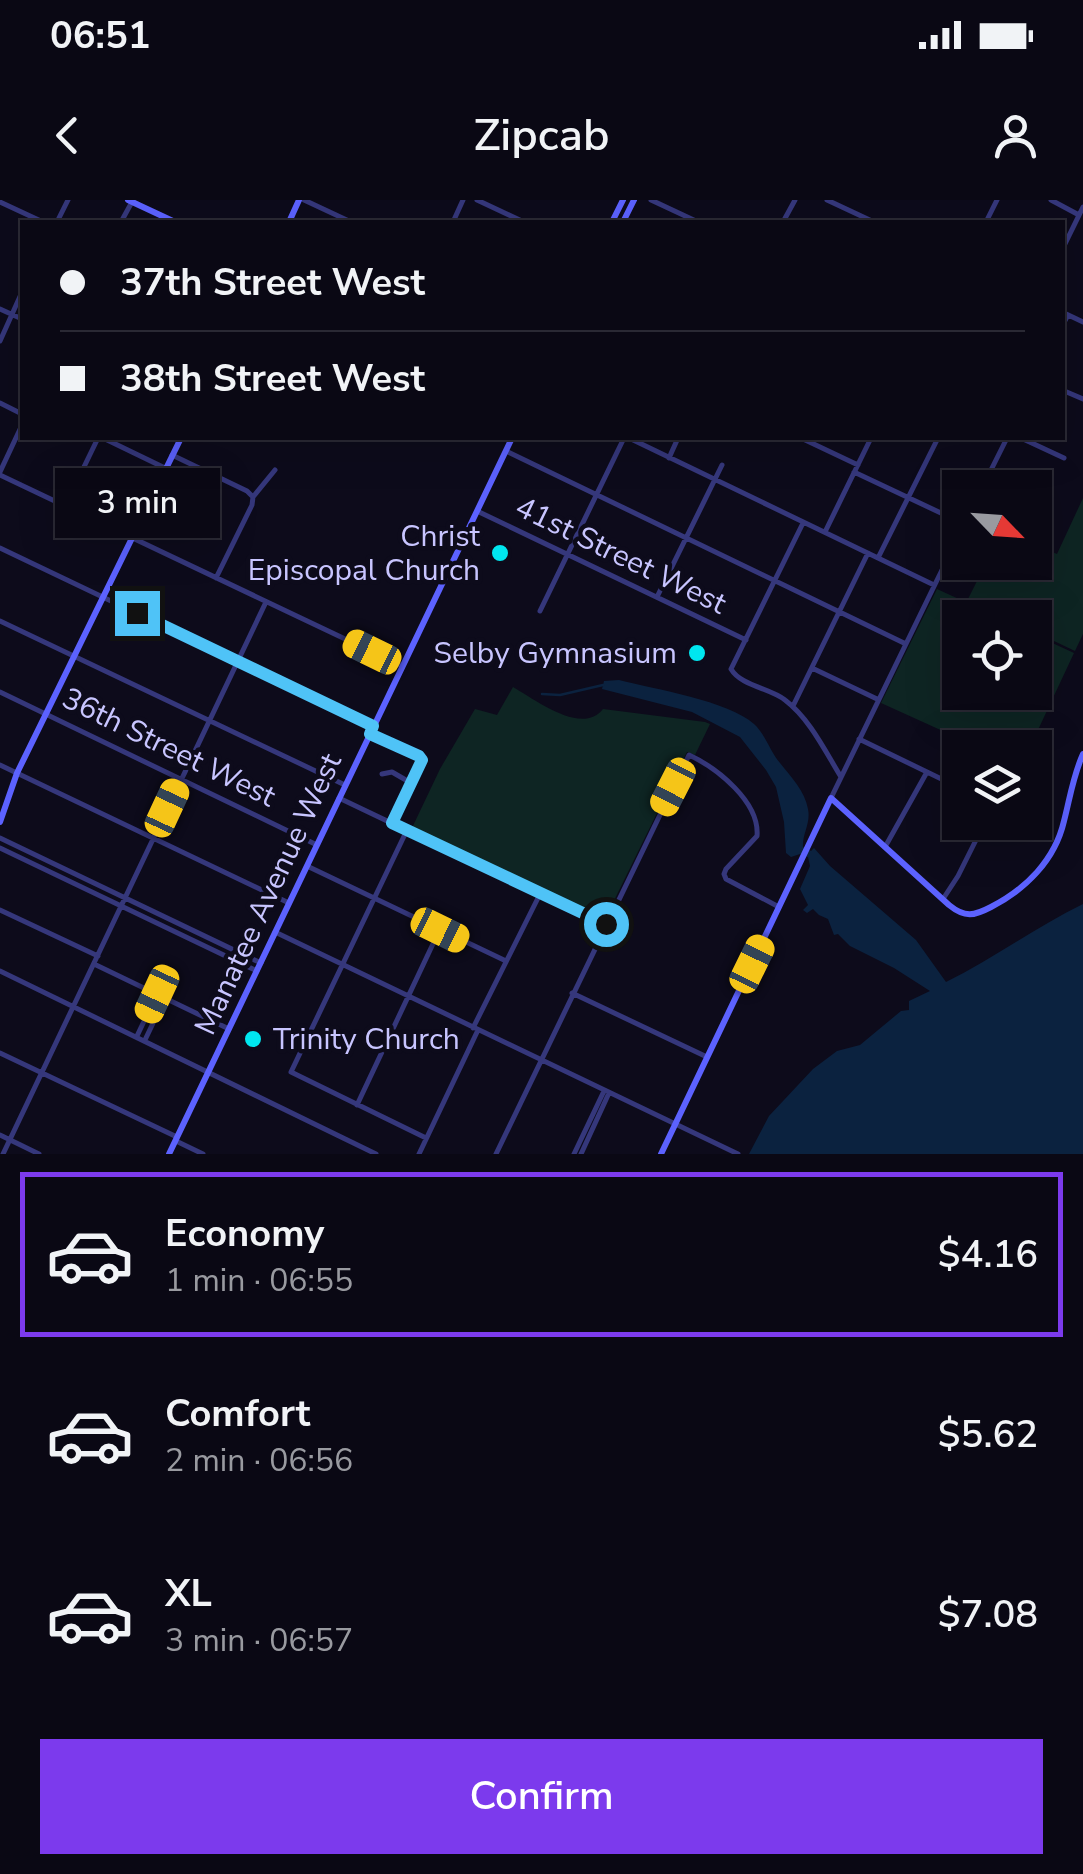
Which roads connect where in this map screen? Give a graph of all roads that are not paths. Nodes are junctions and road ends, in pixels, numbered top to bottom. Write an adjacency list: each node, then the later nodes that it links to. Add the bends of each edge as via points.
1 (301, 200): 12 (street)
2 (477, 200): 13 (street)
3 (651, 200): 14 (street)
4 (827, 200): 15 (street)
5 (1051, 200): 9 (street)
6 (131, 201): 11 (street)
7 (1, 206): 10 (street)
8 (1083, 208): 9 (street)
9 (1079, 215): 16 (street)
10 (38, 220)
11 (171, 220)
12 (346, 220)
13 (520, 220)
14 (694, 220)
15 (870, 220)
16 (1065, 244)
17 (20, 296): 19 (street)
18 (0, 308): 19 (street)
19 (12, 314): 21 (street); 23 (street)
20 (1065, 314): 22 (street)
21 (20, 319)
22 (1083, 322)
23 (0, 341)
24 (20, 430): 47 (street)
25 (100, 440): 52 (street)
26 (105, 440): 43 (street)
27 (180, 440): 38 (street)
28 (511, 440): 37 (street, Manatee Avenue West)
29 (625, 440): 49 (street)
30 (630, 440): 39 (street)
31 (677, 440): 39 (street)
32 (805, 440): 42 (street)
33 (870, 440): 42 (street)
34 (937, 440): 51 (street)
35 (1006, 440): 45 (street)
36 (1025, 440): 40 (street)
37 (506, 451): 49 (street); 53 (street, Manatee Avenue West)
38 (172, 455): 43 (street); 50 (street)
39 (668, 458): 48 (street)
40 (1064, 458)
41 (722, 465): 48 (street)
42 (858, 465): 46 (street)
43 (166, 468): 57 (street)
44 (275, 470): 50 (street)
45 (991, 470)
46 (854, 472): 51 (street); 56 (street)
47 (0, 474): 52 (street)
48 (714, 480): 55 (street); 58 (street)
49 (596, 495): 58 (street); 61 (street)
50 (253, 497): 64 (street)
51 (908, 498): 54 (street); 62 (street)
52 (65, 506): 57 (street)
53 (476, 511): 61 (street, 41st Street West); 77 (street, Manatee Avenue West)
54 (942, 514)
55 (803, 522): 56 (street); 65 (street)
56 (825, 532): 60 (street)
57 (131, 538): 64 (street); 67 (street)
58 (686, 538): 65 (street); 68 (street)
59 (0, 548): 67 (street)
60 (868, 553): 62 (street); 71 (street)
61 (567, 554): 68 (street, 41st Street West); 70 (street)
62 (878, 558): 66 (street)
63 (942, 568): 66 (street)
64 (216, 578): 69 (street)
65 (774, 580): 71 (street); 73 (street)
66 (934, 584): 74 (street)
67 (103, 596): 75 (street); 76 (street)
68 (657, 598): 73 (street, 41st Street West)
69 (266, 602): 76 (street); 77 (street)
70 (540, 611)
71 (840, 612): 74 (street); 78 (street)
72 (0, 621): 75 (street)
73 (746, 640): 81 (street, via 732,672)
74 (906, 644): 80 (street)
75 (74, 656): 82 (street); 83 (street)
76 (238, 661): 83 (street); 84 (street)
77 (402, 666): 84 (street, Manatee Avenue West)
78 (812, 668): 80 (street); 81 (street)
79 (0, 692): 82 (street, 36th Street West)
80 (878, 699): 85 (street)
81 (792, 706): 91 (street)
82 (46, 714): 89 (street); 92 (street, 36th Street West)
83 (209, 721): 92 (street); 95 (street)
84 (372, 730): 94 (street, via 422,760); 95 (street, Manatee Avenue West)
85 (859, 740): 88 (street); 91 (street)
86 (1083, 754): 111 (street, via 1061,832 1034,876 972,916)
87 (0, 765): 89 (street)
88 (927, 772): 93 (street); 105 (street)
89 (17, 774): 98 (street); 102 (street)
90 (382, 774): 94 (street)
91 (841, 777): 97 (street)
92 (181, 778): 102 (street); 104 (street, 36th Street West)
93 (942, 779)
94 (411, 783): 99 (street)
95 (345, 786): 96 (street, Manatee Avenue West)
96 (339, 798): 99 (street); 104 (street, Manatee Avenue West)
97 (832, 798): 105 (street); 114 (street)
98 (0, 822)
99 (392, 823): 100 (street)
100 (407, 830): 108 (street); 110 (street)
101 (0, 838): 109 (street)
102 (152, 838): 109 (street); 112 (street)
103 (975, 840): 111 (street)
104 (317, 845): 107 (street, Manatee Avenue West)
105 (885, 847): 111 (street)
106 (0, 848): 113 (street)
107 (306, 866): 110 (street); 112 (street, Manatee Avenue West)
108 (540, 894): 116 (street); 120 (street)
109 (126, 898): 113 (street); 123 (street)
110 (374, 898): 117 (street); 122 (street)
111 (943, 899)
112 (289, 903): 118 (street, Manatee Avenue West)
113 (121, 906): 119 (street); 123 (street)
114 (779, 907): 116 (street, via 726,879 726,868 757,836 756,822 730,783 689,755); 135 (street)
115 (0, 910): 119 (street)
116 (606, 924): 125 (street)
117 (440, 930): 120 (street); 127 (street)
118 (275, 932): 122 (street); 123 (street, Manatee Avenue West)
119 (98, 956): 121 (street)
120 (506, 962): 131 (street)
121 (94, 964): 126 (street); 129 (street)
122 (342, 966): 127 (street); 140 (street, via 291,1072)
123 (259, 967): 130 (street, Manatee Avenue West)
124 (0, 970): 129 (street)
125 (572, 993): 135 (street); 136 (street)
126 (157, 994): 128 (street); 132 (street)
127 (408, 997): 131 (street); 140 (street)
128 (165, 998): 130 (street); 133 (street)
129 (74, 1006): 132 (street); 138 (street)
130 (229, 1029): 137 (street, Manatee Avenue West)
131 (476, 1029): 136 (street); 143 (street)
132 (137, 1036): 133 (street)
133 (145, 1040): 137 (street)
134 (0, 1053): 138 (street)
135 (706, 1057): 141 (street)
136 (540, 1060): 139 (street); 152 (street)
137 (208, 1072): 144 (street, Manatee Avenue West); 150 (street)
138 (42, 1073): 144 (street); 145 (street)
139 (607, 1092): 141 (street); 153 (street)
140 (357, 1105): 143 (street)
141 (674, 1124): 154 (street); 155 (street)
142 (0, 1135): 145 (street)
143 (426, 1138): 151 (street)
144 (176, 1139): 148 (street, Manatee Avenue West); 149 (street)
145 (10, 1140): 146 (street); 147 (street)
146 (4, 1154)
147 (39, 1154)
148 (170, 1154)
149 (203, 1154)
150 (376, 1154)
151 (419, 1154)
152 (496, 1154)
153 (577, 1154)
154 (661, 1154)
155 (738, 1154)

